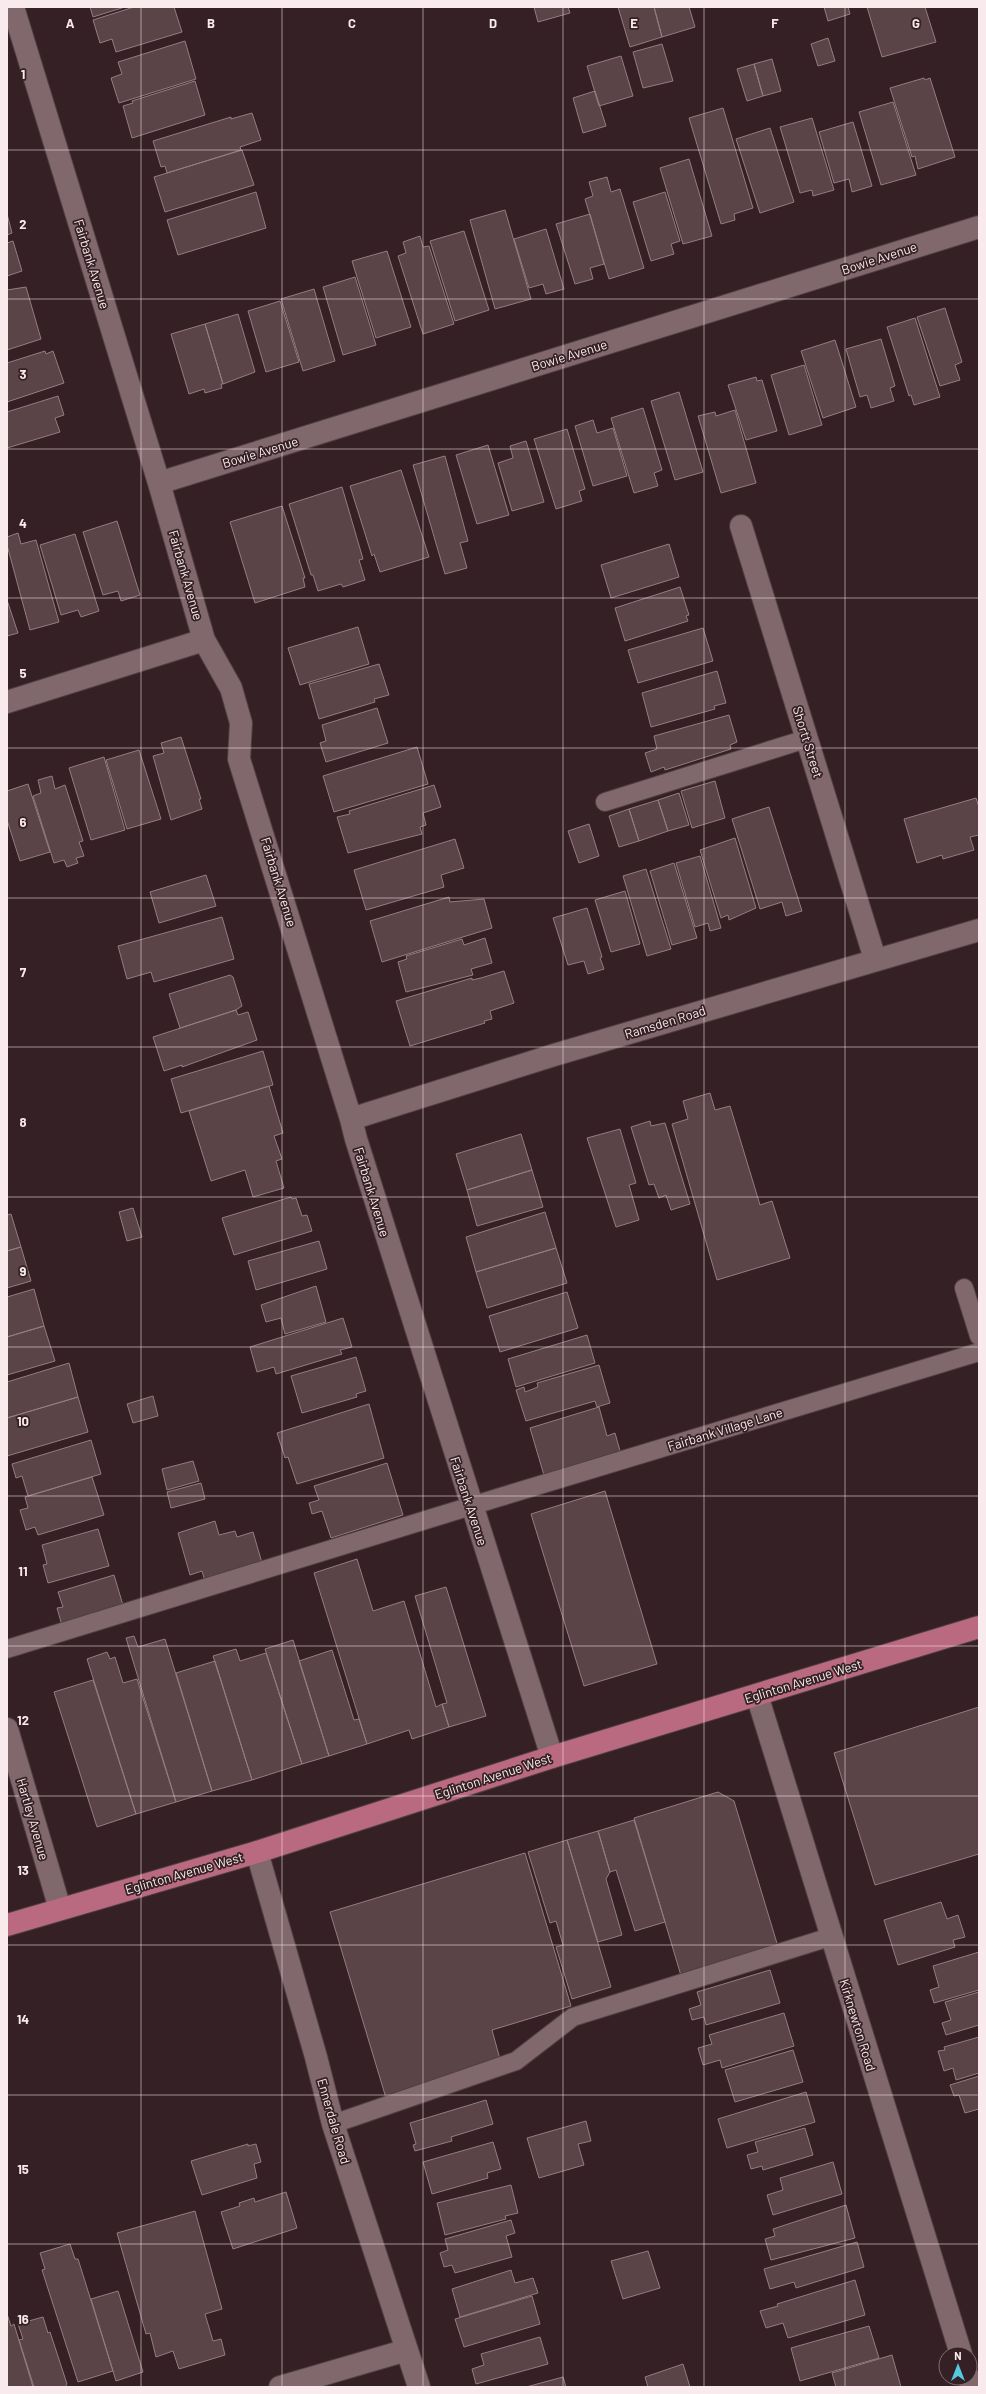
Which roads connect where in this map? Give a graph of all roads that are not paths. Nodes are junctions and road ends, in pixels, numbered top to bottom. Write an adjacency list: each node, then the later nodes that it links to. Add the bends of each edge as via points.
1 (13, 7): 3 (street, Fairbank Avenue)
2 (979, 227): 3 (street, Bowie Avenue)
3 (159, 483): 5 (street, Fairbank Avenue)
4 (741, 526): 7 (street, Shortt Street)
5 (204, 640): 6 (street); 11 (street, Fairbank Avenue, via 231,688 241,723 240,759)
6 (7, 702)
7 (806, 739): 8 (lane); 10 (street, Shortt Street)
8 (604, 802)
9 (979, 930): 10 (street, Ramsden Road)
10 (875, 959): 11 (street, Ramsden Road, via 554,1054)
11 (352, 1118): 15 (street, Fairbank Avenue, via 358,1147)
12 (964, 1288): 13 (lane)
13 (979, 1336)
14 (979, 1352): 15 (lane, Fairbank Village Lane)
15 (471, 1506): 17 (lane, Fairbank Village Lane); 20 (street, Fairbank Avenue)
16 (979, 1627): 18 (main road, Eglinton Avenue West)
17 (7, 1649)
18 (757, 1695): 20 (main road, Eglinton Avenue West); 24 (street, Kirknewton Road, via 777,1754)
19 (7, 1729): 22 (street, Hartley Avenue)
20 (552, 1757): 21 (main road, Eglinton Avenue West)
21 (256, 1852): 22 (main road, Eglinton Avenue West); 25 (street, Ennerdale Road)
22 (60, 1909): 23 (main road, Eglinton Avenue West)
23 (7, 1925)
24 (830, 1937): 25 (lane, via 573,2017 516,2061); 26 (street, Kirknewton Road)
25 (333, 2124): 27 (street, Ennerdale Road)
26 (958, 2346)
27 (407, 2350): 28 (street); 29 (street, Ennerdale Road)
28 (280, 2387)
29 (419, 2387)

